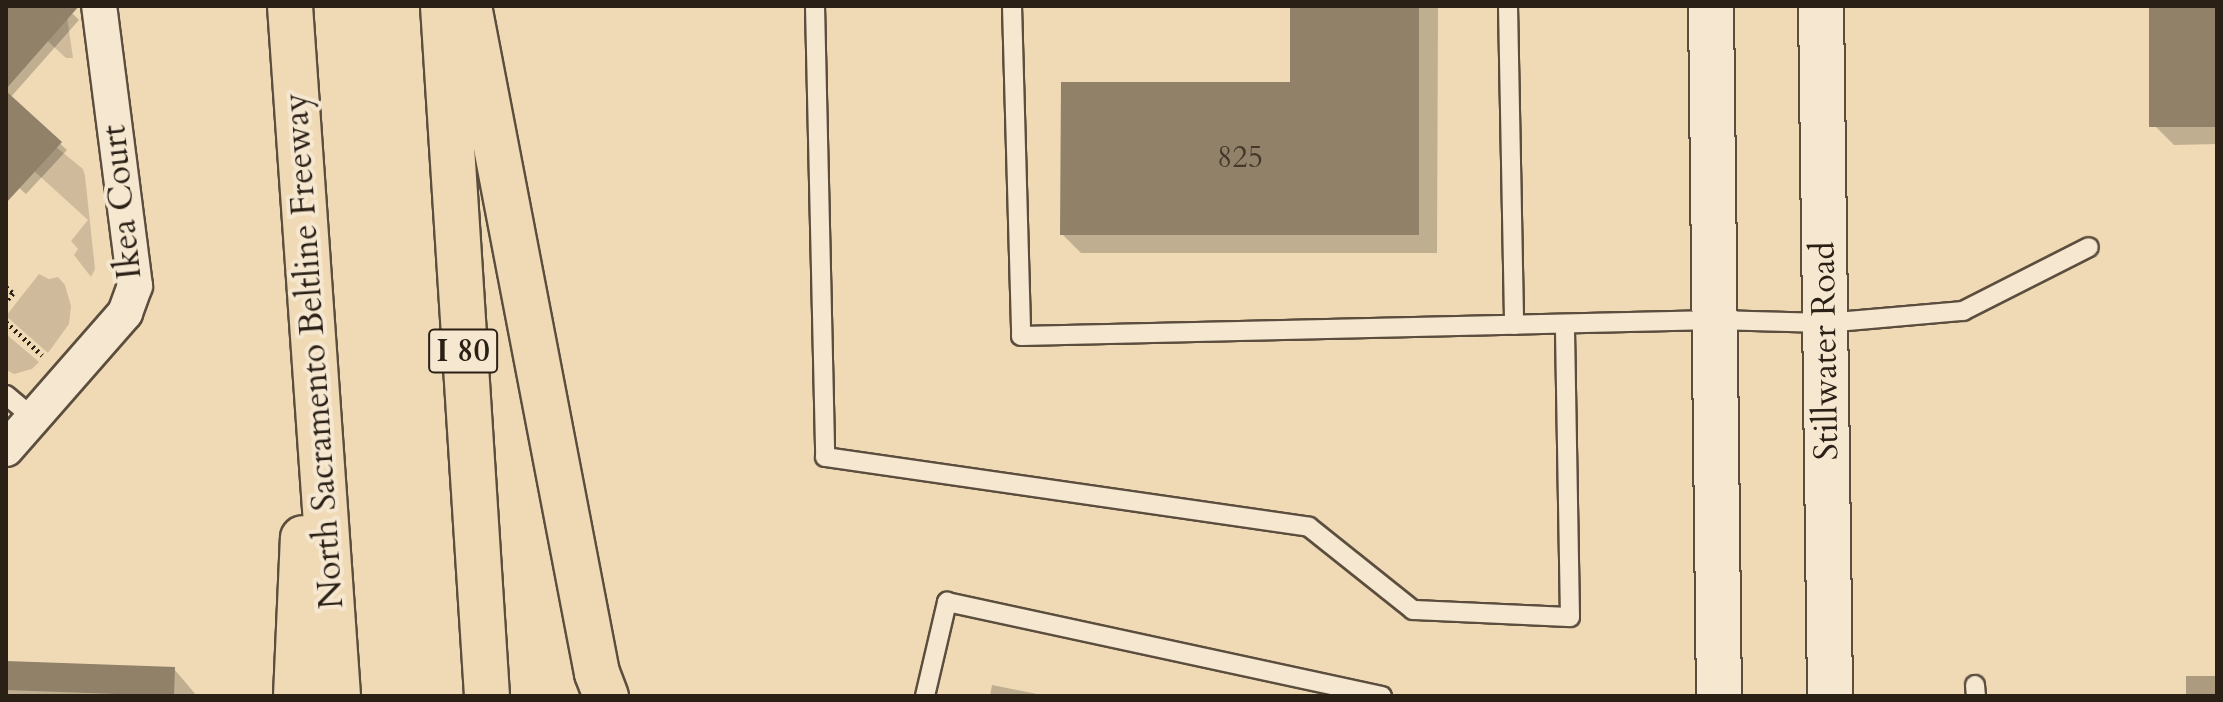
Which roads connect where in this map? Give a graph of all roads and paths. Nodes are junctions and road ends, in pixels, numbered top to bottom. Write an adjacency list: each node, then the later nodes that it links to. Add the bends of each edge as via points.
1 (99, 6): 21 (street, Ikea Court, via 135,286 125,313)
2 (290, 6): 15 (highway, North Sacramento Beltline Freeway)
3 (443, 6): 25 (highway, I 80)
4 (469, 6): 26 (highway, via 597,673)
5 (815, 6): 17 (lane, via 825,457 1309,527 1413,610 1570,617)
6 (1012, 6): 18 (lane, via 1021,336)
7 (1508, 6): 18 (lane)
8 (1711, 6): 13 (street)
9 (1821, 6): 16 (street, Stillwater Road)
10 (2089, 247): 16 (lane, via 1963,311)
11 (6, 287): 12 (path, via 13,293)
12 (6, 301)
13 (1715, 320): 16 (lane); 17 (lane); 29 (street)
14 (6, 322): 19 (path)
15 (312, 323): 23 (highway); 24 (highway, North Sacramento Beltline Freeway)
16 (1825, 323): 30 (street, Stillwater Road)
17 (1565, 324): 18 (lane)
18 (1514, 325)
19 (42, 355)
20 (6, 395): 21 (lane)
21 (33, 418): 22 (street, Ikea Court)
22 (6, 449)
23 (296, 696)
24 (338, 696)
25 (487, 696)
26 (606, 696)
27 (925, 696): 28 (lane, via 947,602)
28 (1382, 696)
29 (1719, 696)
30 (1830, 696)

